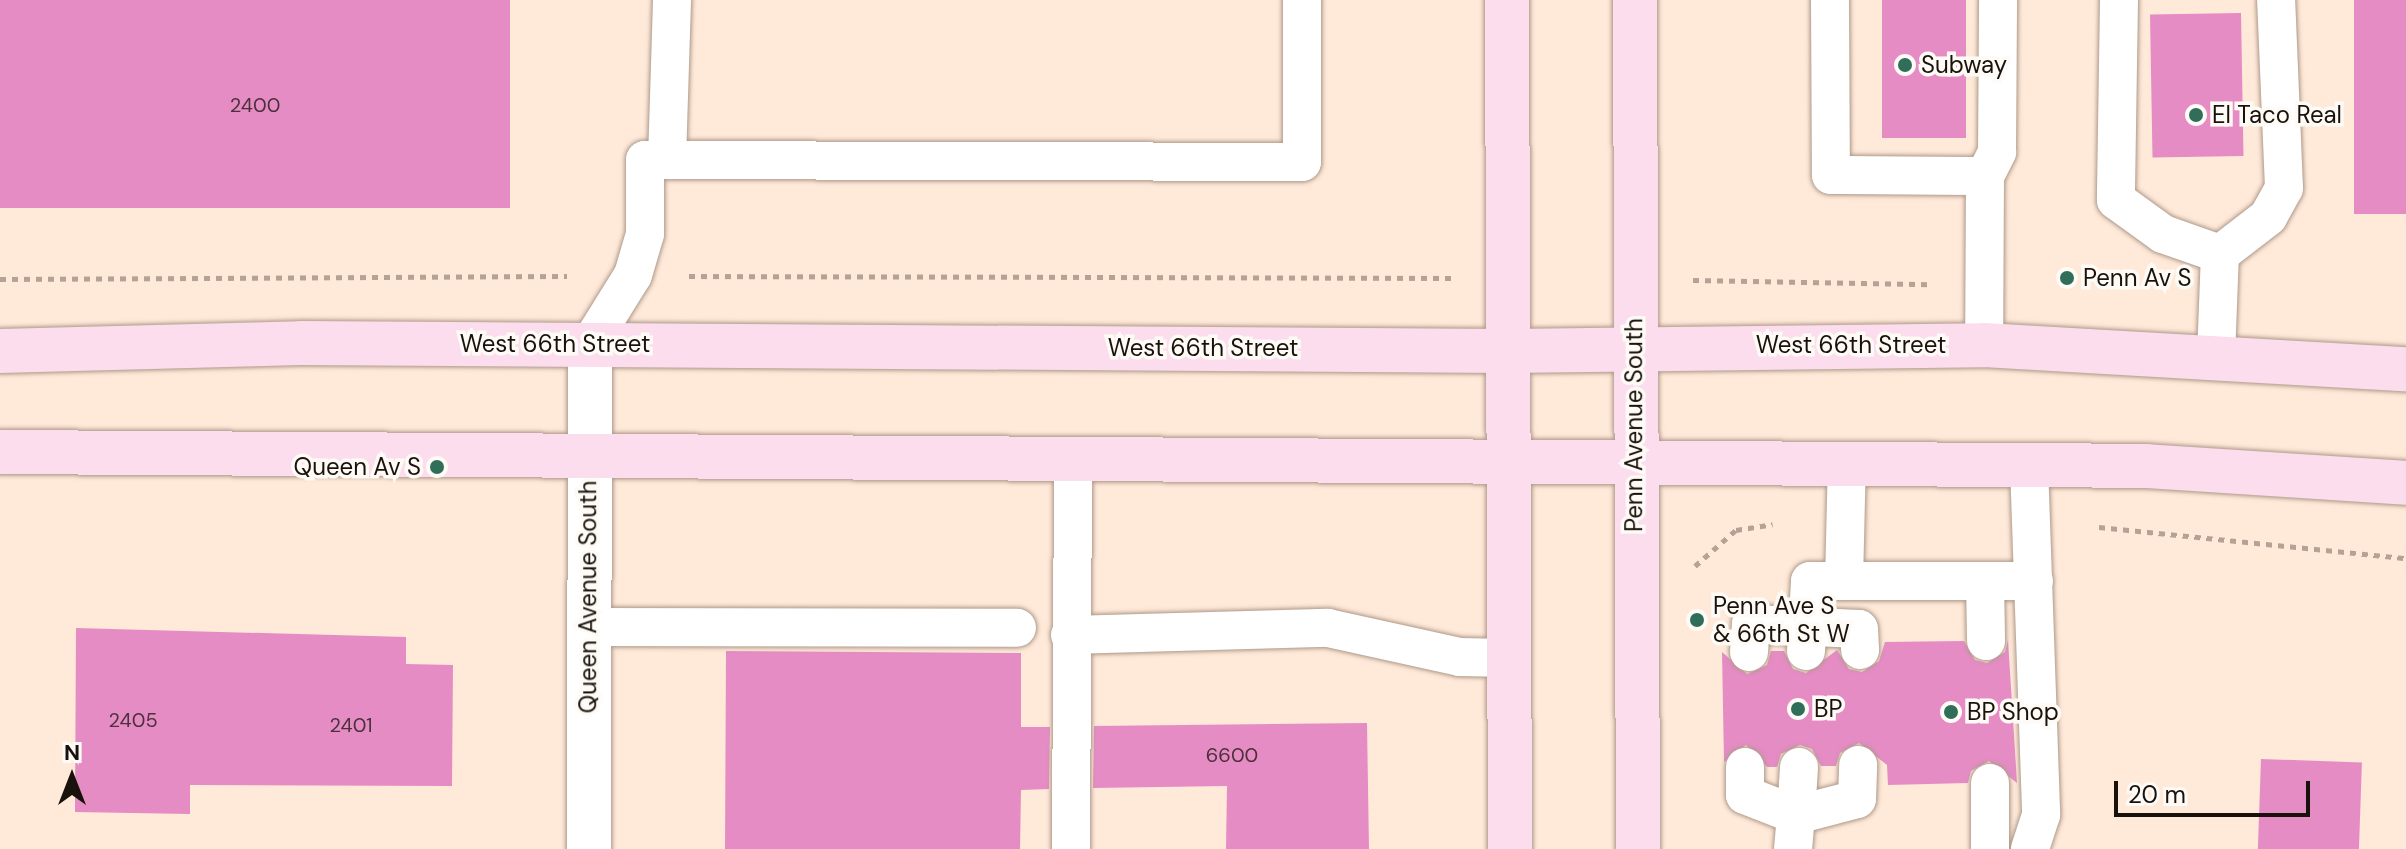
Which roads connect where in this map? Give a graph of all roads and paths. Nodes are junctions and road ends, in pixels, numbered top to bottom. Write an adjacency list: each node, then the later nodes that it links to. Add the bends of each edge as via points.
1 (672, 0): 9 (lane)
2 (1302, 0): 9 (lane, via 1302,162)
3 (1507, 0): 19 (main road)
4 (1635, 0): 16 (main road, Penn Avenue South)
5 (1830, 0): 10 (lane, via 1831,175)
6 (1998, 0): 10 (lane, via 1997,152)
7 (2119, 0): 11 (lane, via 2116,200 2163,234)
8 (2276, 0): 11 (lane, via 2284,188 2268,217)
9 (667, 160): 12 (lane, via 645,160 645,234)
10 (1985, 176): 17 (lane)
11 (2220, 254): 20 (lane)
12 (633, 275): 13 (path); 14 (path); 15 (lane)
13 (1438, 278)
14 (0, 279)
15 (590, 344): 18 (main road, West 66th Street); 19 (main road, West 66th Street); 23 (street, Queen Avenue South)
16 (1634, 344): 17 (main road, West 66th Street); 19 (main road, West 66th Street); 25 (main road, Penn Avenue South)
17 (1984, 345): 20 (main road, West 66th Street)
18 (0, 351)
19 (1506, 351): 28 (main road)
20 (2216, 357): 21 (main road, West 66th Street)
21 (2406, 369)
22 (0, 452): 23 (main road)
23 (588, 460): 24 (main road); 35 (street, Queen Avenue South)
24 (1073, 460): 28 (main road); 37 (lane)
25 (1634, 461): 26 (main road); 28 (main road); 30 (main road, Penn Avenue South)
26 (1847, 462): 27 (main road); 32 (lane)
27 (2029, 465): 29 (main road); 34 (lane)
28 (1507, 467): 42 (main road)
29 (2406, 483)
30 (1633, 566): 31 (path); 51 (main road, Penn Avenue South)
31 (1701, 566)
32 (1844, 581): 33 (lane); 38 (lane, via 1810,581)
33 (1985, 581): 34 (lane); 39 (lane)
34 (2034, 581): 53 (lane, via 2041,815)
35 (588, 627): 36 (lane); 48 (street, Queen Avenue South)
36 (1017, 628)
37 (1070, 635): 42 (lane, via 1328,628 1460,657); 49 (lane)
38 (1806, 639): 40 (lane, via 1859,629); 41 (lane, via 1751,624)
39 (1986, 641)
40 (1860, 650)
41 (1749, 652)
42 (1509, 658): 50 (main road)
43 (1858, 765): 47 (lane, via 1857,799)
44 (1745, 767): 47 (lane, via 1745,795)
45 (1799, 767): 47 (lane)
46 (1990, 783): 52 (lane)
47 (1795, 832)
48 (589, 849)
49 (1071, 849)
50 (1510, 849)
51 (1638, 849)
52 (1990, 849)
53 (2030, 849)

